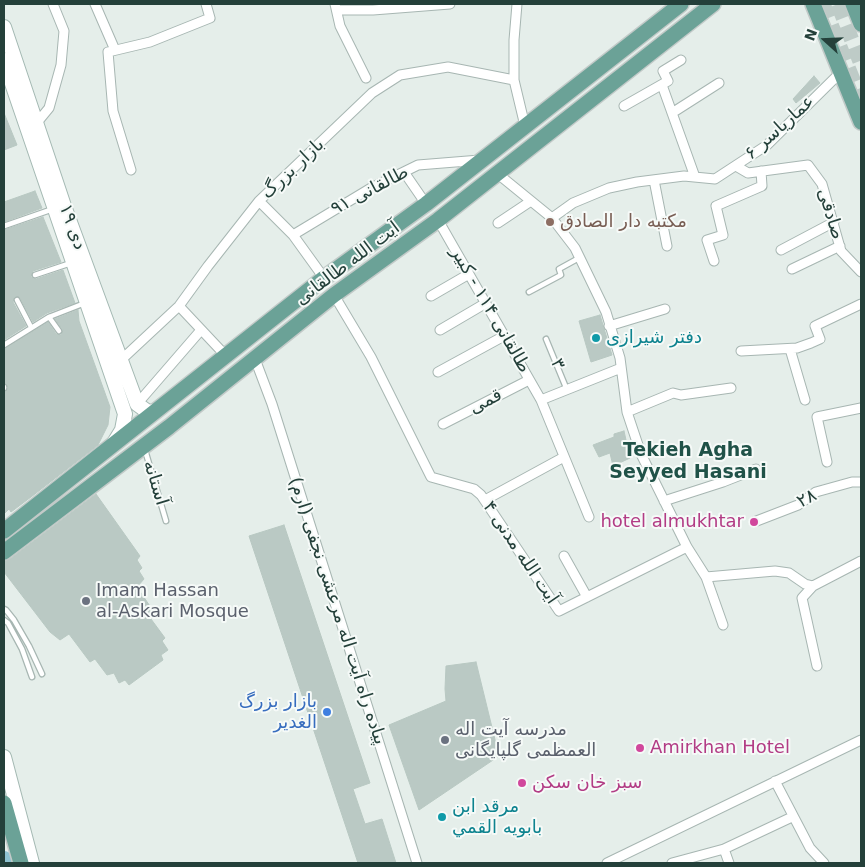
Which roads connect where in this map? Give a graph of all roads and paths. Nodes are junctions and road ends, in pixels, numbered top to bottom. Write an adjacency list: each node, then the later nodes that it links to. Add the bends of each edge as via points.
1 (53, 4): 25 (street, via 64,31 61,65 48,108)
2 (95, 4): 13 (street)
3 (206, 4): 13 (street, via 210,18 150,42)
4 (450, 4): 10 (street, via 373,10)
5 (517, 4): 18 (street)
6 (681, 4): 24 (main road, آیت الله طالقانی)
7 (713, 4): 31 (main road, آیت الله طالقانی)
8 (813, 4): 16 (main road)
9 (853, 4): 11 (main road)
10 (336, 7): 17 (street, via 340,26)
11 (861, 24)
12 (4, 27): 25 (main road, ۱۹ دی)
13 (111, 51): 28 (street, via 113,110)
14 (4, 60): 25 (main road, ۱۹ دی)
15 (681, 60): 20 (street, via 663,71 668,82)
16 (841, 72): 23 (main road); 27 (street, عماریاسر ۶, via 767,145)
17 (366, 78)
18 (514, 80): 24 (street); 34 (street, بازار بزرگ, via 448,66 400,75 372,93)
19 (719, 83): 22 (street)
20 (662, 85): 21 (street); 22 (street)
21 (624, 106)
22 (672, 113): 32 (street)
23 (861, 122)
24 (525, 126): 26 (main road, آیت الله طالقانی)
25 (32, 128): 37 (main road, ۱۹ دی)
26 (483, 160): 30 (street, طالقانی ۹۱, via 418,165); 36 (main road, آیت الله طالقانی)
27 (736, 166): 29 (street, صادقی, via 748,173); 32 (street, عماریاسر ۶, via 715,179)
28 (131, 170)
29 (761, 171): 40 (street, صادقی, via 808,166 822,184); 48 (street, via 762,186 716,206 723,235 707,240)
30 (404, 172): 36 (street); 43 (street, طالقانی ۹۱)
31 (498, 174): 35 (street); 39 (main road, آیت الله طالقانی)
32 (695, 177): 33 (street)
33 (654, 180): 38 (street, via 594,194 573,203); 44 (street)
34 (259, 201): 43 (street); 63 (street, بازار بزرگ)
35 (531, 201): 38 (street); 41 (street)
36 (426, 204): 55 (main road, آیت الله طالقانی)
37 (59, 207): 42 (lane); 49 (main road, ۱۹ دی); 60 (main road, ۱۹ دی)
38 (552, 218): 47 (street)
39 (438, 220): 53 (street, طالقانی ۱۱۴ - کبیر); 57 (main road, آیت الله طالقانی)
40 (834, 222): 45 (street, صادقی); 46 (street)
41 (498, 223)
42 (4, 226)
43 (293, 235): 55 (street)
44 (668, 246)
45 (840, 246): 50 (street, صادقی, via 841,251); 51 (street)
46 (781, 250)
47 (579, 258): 56 (lane, via 559,269 561,275); 66 (street, via 606,312)
48 (714, 261)
49 (73, 262): 54 (lane); 60 (main road, ۱۹ دی)
50 (858, 264): 52 (street, صادقی)
51 (792, 269)
52 (861, 272)
53 (469, 274): 58 (street); 61 (street, طالقانی ۱۱۴ - کبیر)
54 (35, 275)
55 (324, 278): 76 (main road, آیت الله طالقانی)
56 (528, 292)
57 (334, 295): 77 (main road, آیت الله طالقانی); 97 (street, via 371,357 431,477 474,489)
58 (431, 296)
59 (17, 300): 67 (lane)
60 (93, 300): 65 (lane); 78 (main road, ۱۹ دی); 91 (main road, ۱۹ دی, via 125,414 122,430)
61 (486, 303): 69 (street); 71 (street, طالقانی ۱۱۴ - کبیر)
62 (861, 304): 74 (street, via 815,326 820,339)
63 (179, 306): 68 (street); 78 (street, بازار بزرگ)
64 (665, 308): 66 (street)
65 (49, 317): 67 (lane); 70 (lane)
66 (609, 326): 79 (street)
67 (31, 327): 73 (lane)
68 (201, 330): 76 (street); 86 (street)
69 (440, 330)
70 (59, 331)
71 (504, 336): 80 (street); 81 (street, طالقانی ۱۱۴ - کبیر)
72 (546, 339): 83 (lane, ۳)
73 (4, 345)
74 (790, 349): 75 (street); 85 (street)
75 (742, 351)
76 (226, 356): 88 (main road, آیت الله طالقانی)
77 (255, 358): 92 (main road, آیت الله طالقانی); 124 (street, پیاده راه آیت اله مرعشی نجفی (ارم))
78 (120, 361): 86 (main road, ۱۹ دی)
79 (621, 368): 83 (street); 89 (street)
80 (438, 372)
81 (529, 380): 84 (street, طالقانی ۱۱۴ - کبیر); 90 (street, قمی)
82 (731, 388): 89 (street, via 681,395 673,393)
83 (567, 390): 84 (street)
84 (541, 400): 93 (street, طالقانی ۱۱۴ - کبیر)
85 (805, 400)
86 (136, 404): 88 (main road, via 148,412)
87 (861, 408): 94 (street, via 817,417)
88 (156, 411): 91 (main road, آیت الله طالقانی)
89 (627, 412): 98 (street, via 641,454)
90 (443, 424)
91 (114, 443): 102 (main road, آیت الله طالقانی)
92 (144, 446): 100 (lane, آستانه); 104 (main road, آیت الله طالقانی)
93 (564, 457): 97 (street); 99 (street, طالقانی ۱۱۴ - کبیر)
94 (826, 462)
95 (756, 469): 98 (street)
96 (861, 482): 101 (street, ۲۸, via 816,492 798,505)
97 (483, 497): 109 (street, ۴ آیت الله مدنی, via 558,611)
98 (664, 502): 103 (street)
99 (589, 517)
100 (166, 521)
101 (754, 522)
102 (4, 531)
103 (687, 547): 107 (street); 109 (street)
104 (4, 552)
105 (564, 556): 109 (street)
106 (861, 561): 108 (street)
107 (706, 577): 108 (street, via 775,571 788,573); 112 (street)
108 (813, 586): 113 (street, via 802,598)
109 (587, 597)
110 (4, 609): 114 (lane, via 14,620)
111 (4, 620): 115 (lane, via 22,649)
112 (724, 626)
113 (817, 666)
114 (42, 674)
115 (32, 677)
116 (861, 740): 118 (street)
117 (4, 757): 123 (main road)
118 (775, 782): 120 (street); 125 (street)
119 (4, 804): 122 (main road)
120 (792, 817): 121 (street); 128 (street, via 810,848)
121 (724, 849): 126 (street); 127 (street)
122 (21, 863)
123 (32, 863)
124 (417, 863)
125 (607, 863)
126 (672, 863)
127 (729, 863)
128 (824, 863)

